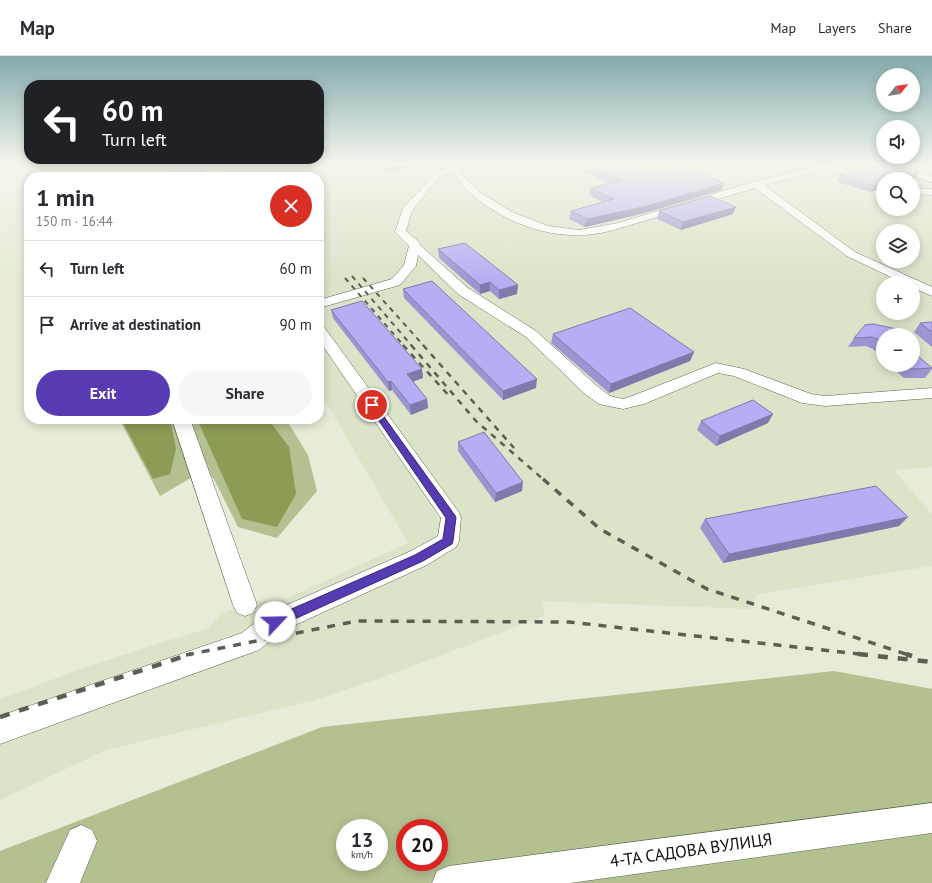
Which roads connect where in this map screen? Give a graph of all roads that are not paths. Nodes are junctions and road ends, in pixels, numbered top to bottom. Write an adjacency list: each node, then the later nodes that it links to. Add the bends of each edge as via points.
1 (413, 204): 5 (street, via 407,210 400,232)
2 (493, 204): 3 (street, via 513,216 543,228 582,234)
3 (691, 204)
4 (783, 204): 6 (street, via 851,254)
5 (415, 244): 7 (street, via 410,266 396,282); 9 (street, via 463,291 531,334 605,400 623,404 638,400 705,370 716,368 738,372 808,399 825,401)
6 (932, 292)
7 (324, 303)
8 (324, 337): 12 (street, via 451,517 448,541 419,558 275,622 250,642)
9 (932, 393)
10 (183, 424): 11 (street)
11 (245, 605)
12 (0, 730)
13 (932, 818): 16 (street, 4-ТА САДОВА ВУЛИЦЯ)
14 (81, 841): 15 (street)
15 (63, 883)
16 (449, 883)

